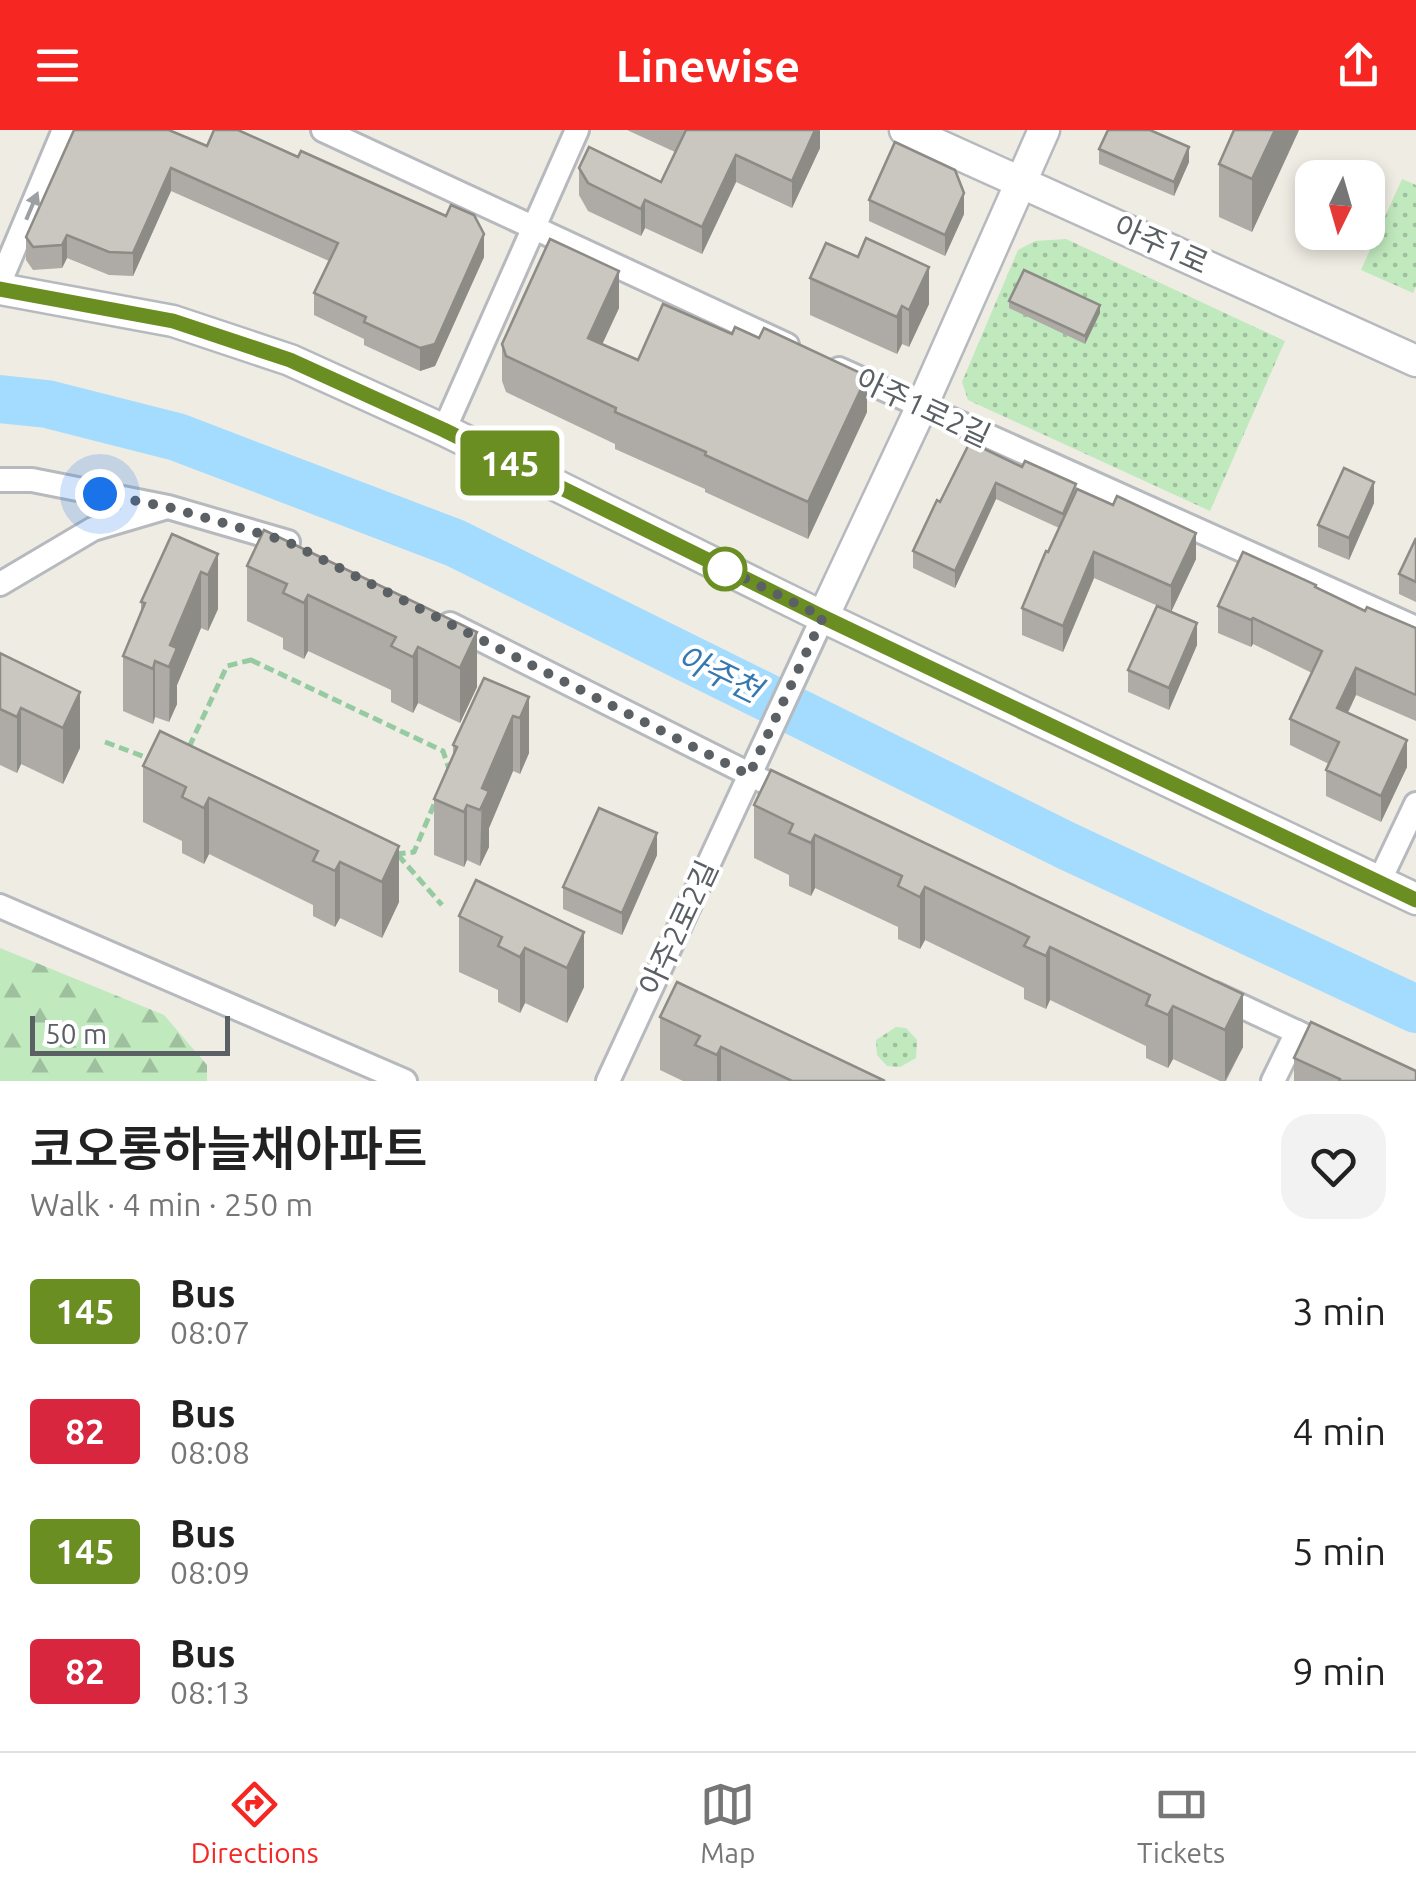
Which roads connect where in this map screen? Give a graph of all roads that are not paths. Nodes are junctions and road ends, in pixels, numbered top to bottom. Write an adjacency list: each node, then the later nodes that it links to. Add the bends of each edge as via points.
1 (64, 130): 8 (street, one-way to 1)
2 (323, 130): 7 (street, 아주1로2길)
3 (578, 130): 7 (street)
4 (905, 130): 6 (street, 아주1로)
5 (1044, 130): 6 (street)
6 (1020, 182): 9 (street, 아주1로); 10 (street)
7 (534, 227): 10 (street, 아주1로2길); 11 (street)
8 (0, 286): 11 (street, via 173,321 290,360)
9 (1416, 361)
10 (922, 408): 17 (street); 18 (street, 아주1로2길)
11 (444, 430): 17 (street)
12 (0, 480): 13 (street, via 32,480)
13 (168, 507): 14 (street); 15 (street, via 93,530)
14 (303, 550)
15 (0, 584)
16 (424, 611): 19 (street)
17 (823, 617): 19 (street, 아주2로2길); 22 (street)
18 (1416, 628)
19 (749, 775): 21 (street); 29 (street, 아주2로2길)
20 (1416, 804): 22 (street)
21 (820, 808)
22 (1379, 882): 23 (street)
23 (1416, 900)
24 (0, 906): 28 (street)
25 (1191, 982): 26 (street)
26 (1297, 1032): 27 (street); 30 (street)
27 (1350, 1057)
28 (405, 1081)
29 (608, 1081)
30 (1272, 1081)

